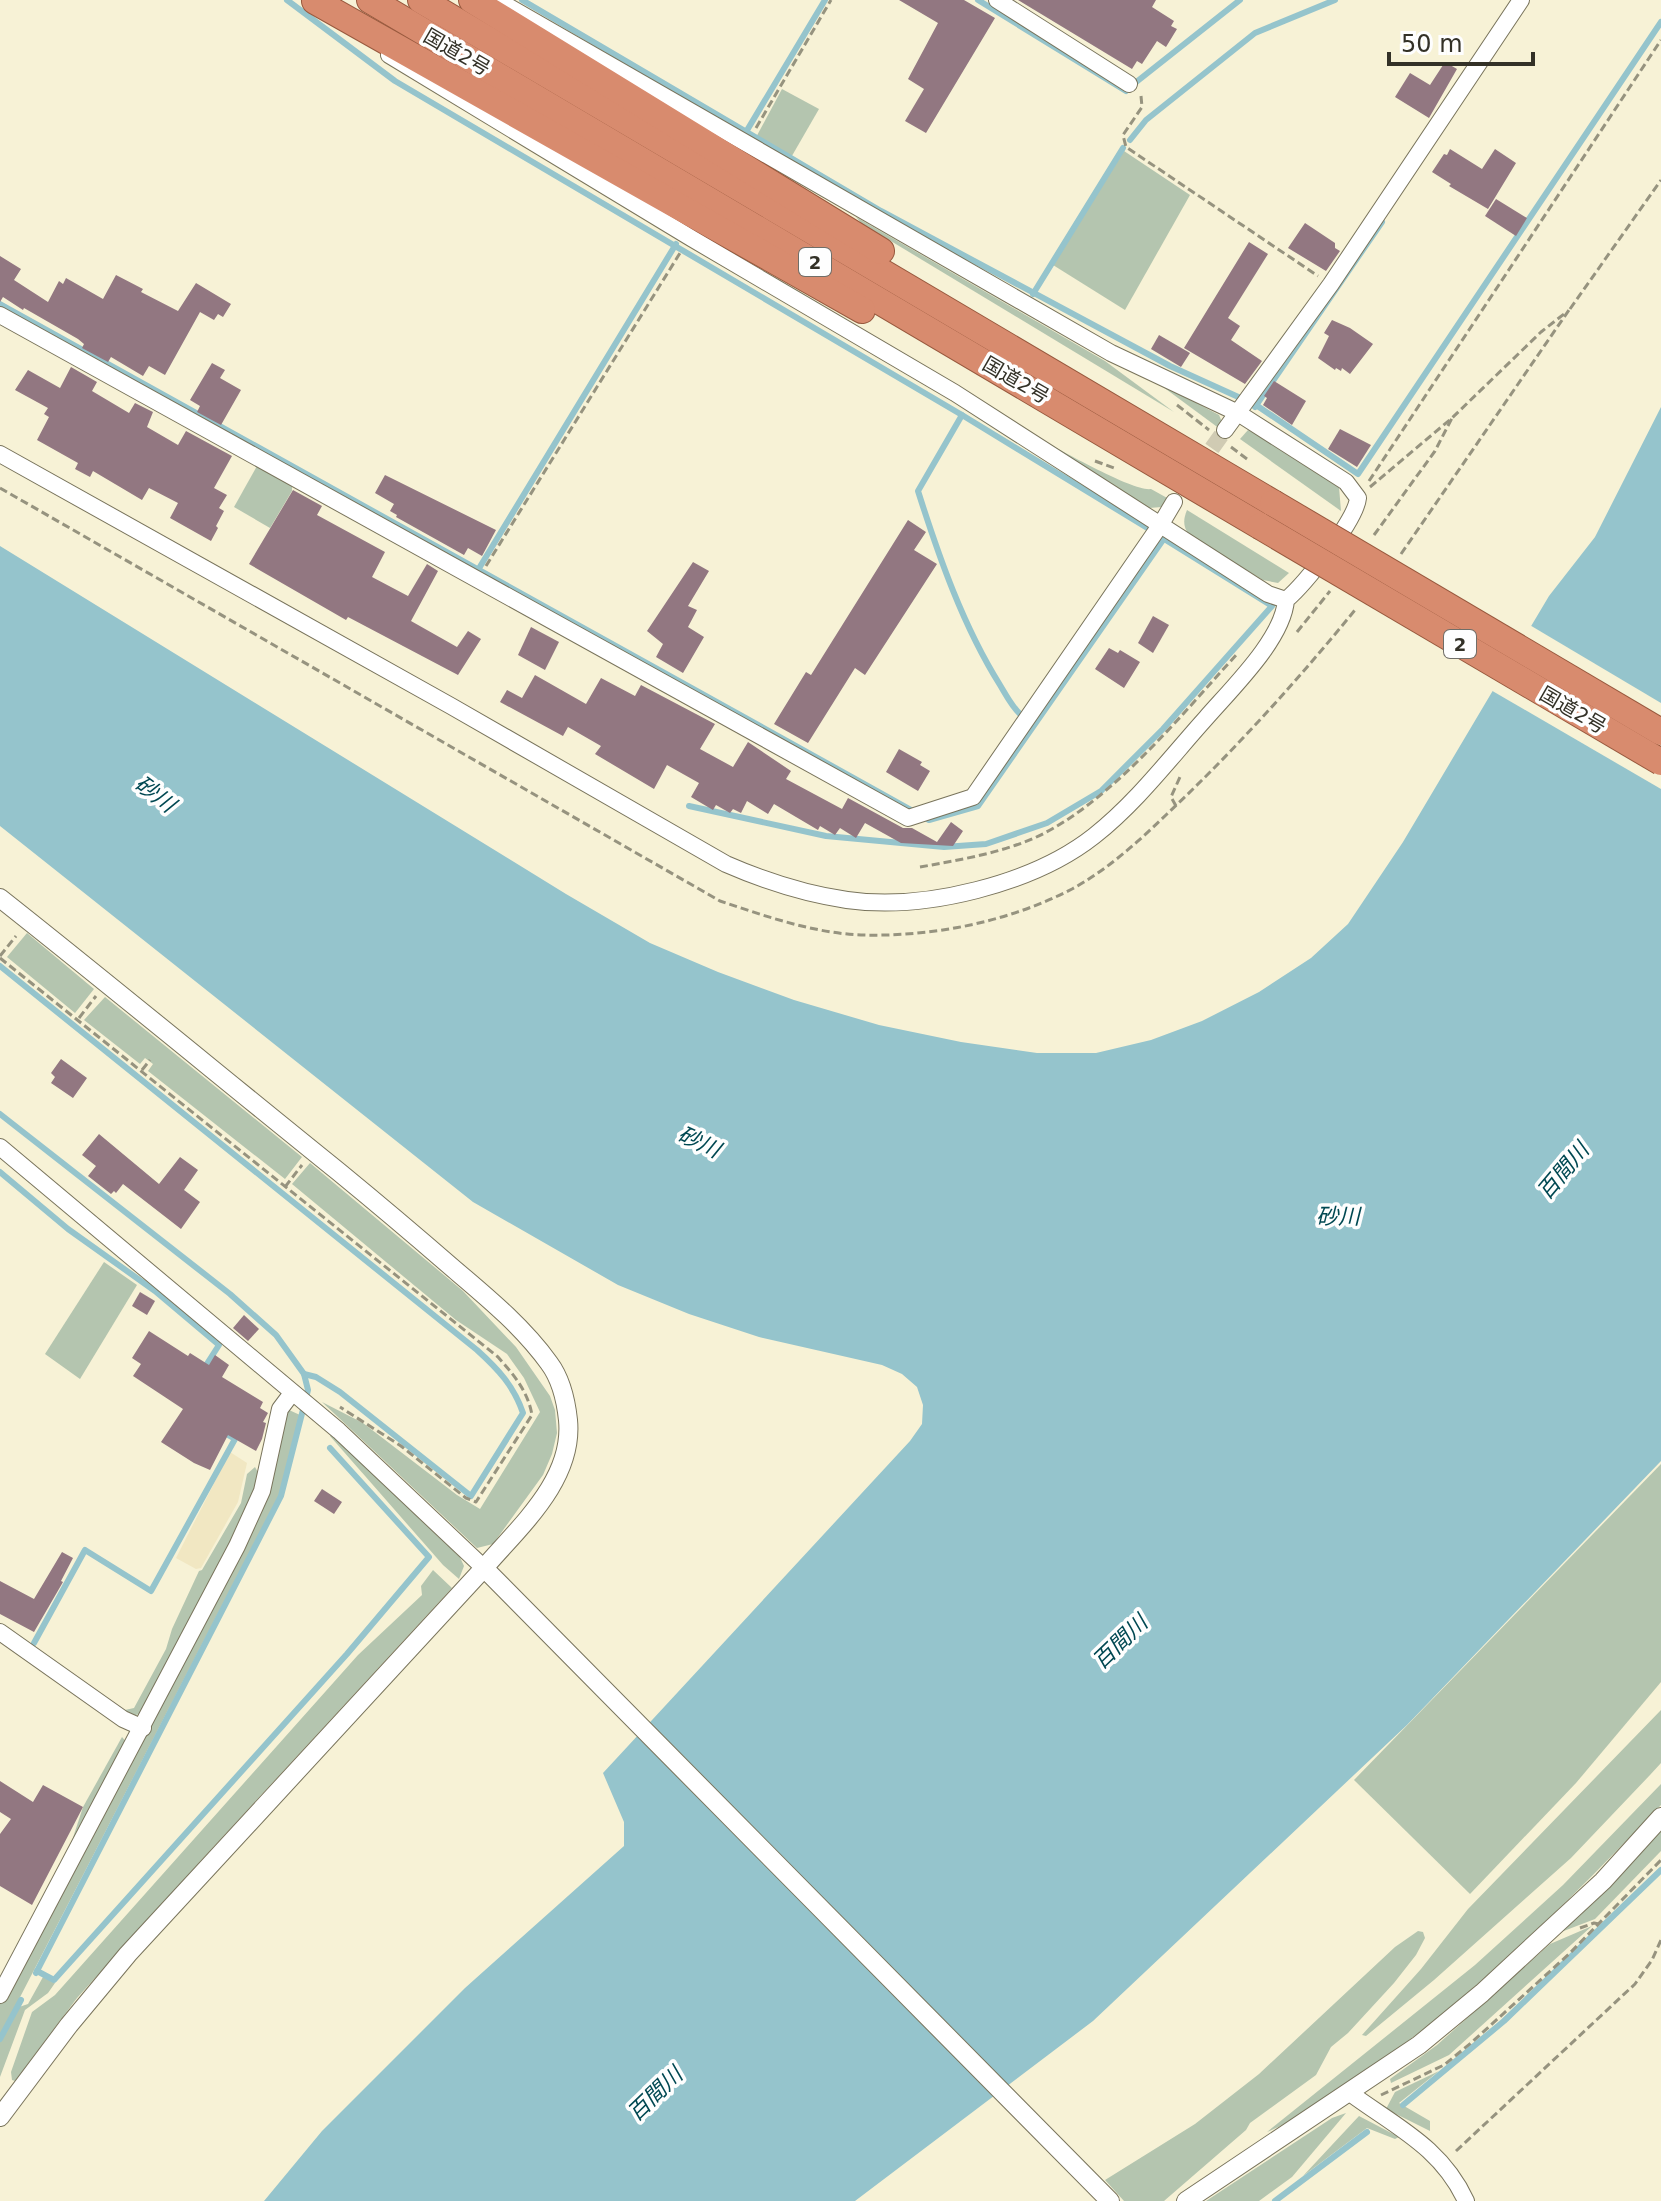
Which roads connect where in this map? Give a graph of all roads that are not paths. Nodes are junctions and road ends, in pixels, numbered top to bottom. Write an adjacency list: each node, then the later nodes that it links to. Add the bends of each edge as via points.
1 (314, 0): 14 (highway); 17 (street, via 405,67 955,393)
2 (370, 0): 14 (highway, 国道2号 / 2)
3 (421, 0): 10 (highway, 国道2号 / 2)
4 (472, 0): 10 (highway, via 920,275)
5 (497, 0): 11 (street, via 1111,353)
6 (997, 0): 8 (street)
7 (1521, 0): 11 (street)
8 (1129, 84)
9 (0, 315): 17 (street, via 908,818 973,797)
10 (957, 315): 16 (highway, 国道2号 / 2)
11 (1244, 405): 12 (street); 18 (street, via 1346,482 1358,498 1354,515)
12 (1220, 435)
13 (0, 454): 18 (street, via 726,864 758,878 851,900 936,898 978,891 1059,859 1091,839 1126,810 1254,664 1285,614)
14 (1126, 460): 16 (highway, 国道2号 / 2)
15 (1174, 502): 17 (street)
16 (1267, 514): 19 (highway, 国道2号 / 2, bridge); 20 (highway, 国道2号 / 2, bridge)
17 (1161, 524): 18 (street, via 1268,594)
18 (1286, 600)
19 (1661, 732)
20 (1661, 762)
21 (0, 898): 24 (street, via 485,1295 552,1366 564,1396 567,1450 540,1502)
22 (0, 1147): 23 (street)
23 (303, 1401): 24 (street); 26 (street, via 280,1409 262,1491)
24 (484, 1568): 30 (street, via 128,1954); 31 (street)
25 (0, 1632): 26 (street)
26 (143, 1728): 28 (street)
27 (1661, 1817): 29 (street, via 1603,1881 1482,1993)
28 (0, 1995)
29 (1357, 2098): 32 (street, via 1263,2147); 33 (street, via 1423,2142)
30 (0, 2117)
31 (1110, 2201)
32 (1186, 2201)
33 (1466, 2201)

